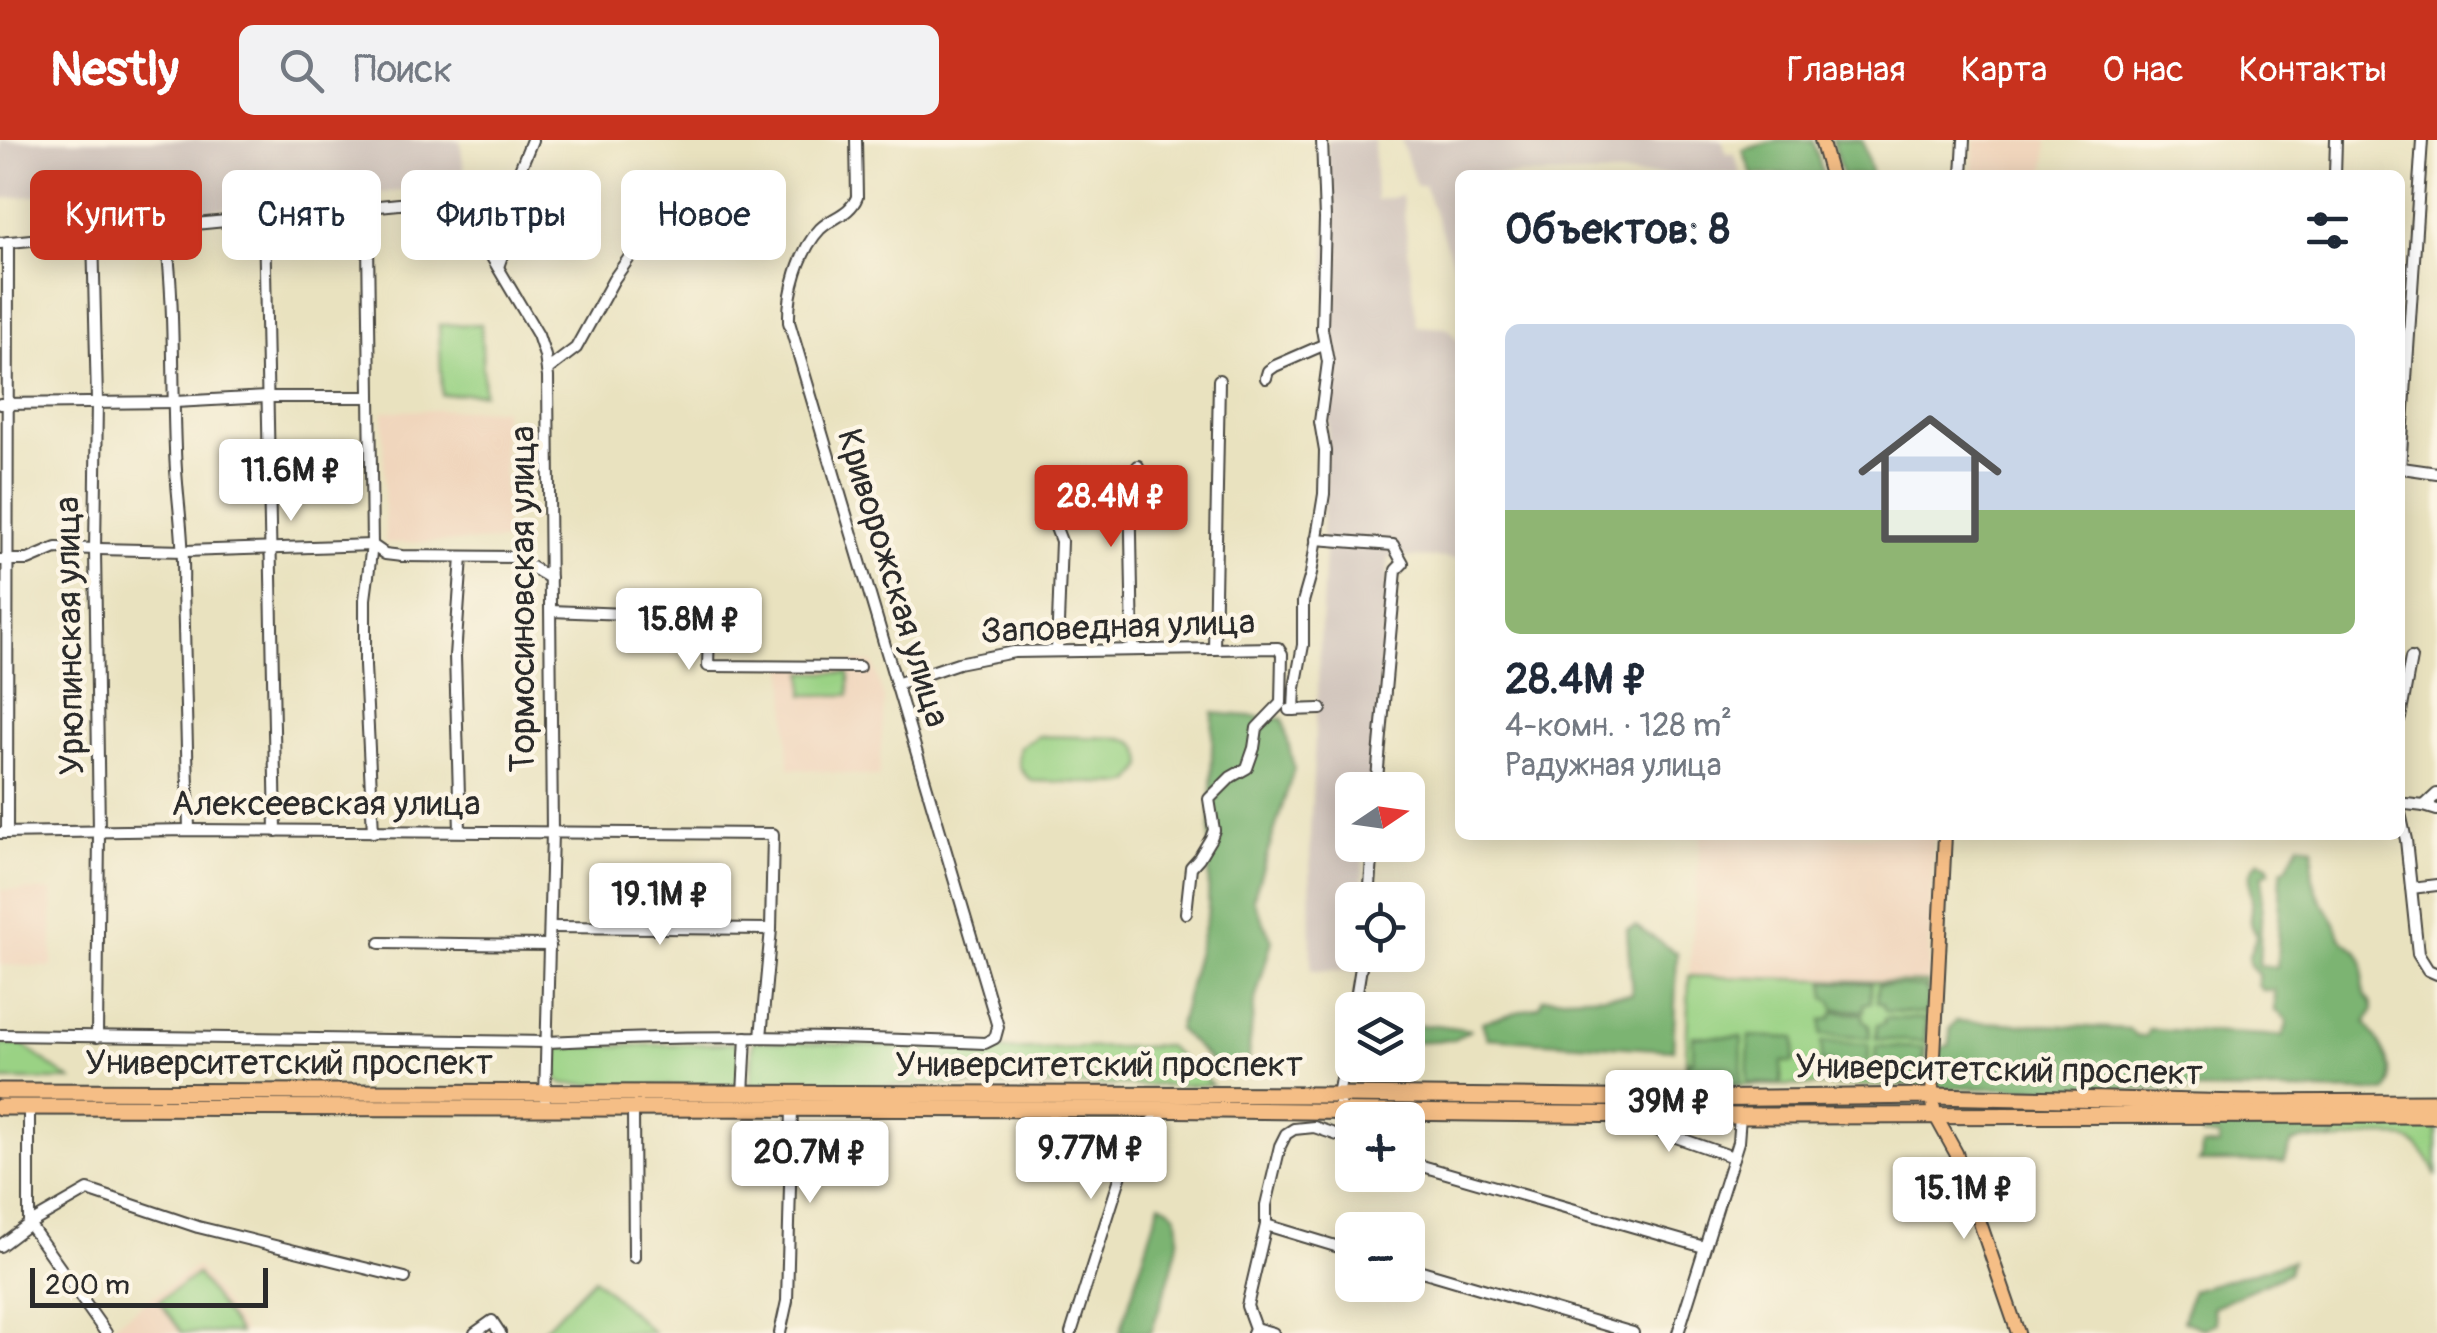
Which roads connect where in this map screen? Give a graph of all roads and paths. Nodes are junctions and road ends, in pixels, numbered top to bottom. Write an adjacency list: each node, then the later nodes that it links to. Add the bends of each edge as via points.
1 (532, 140): 19 (street, via 516,179)
2 (856, 140): 48 (street, Криворожская улица, via 857,197 820,229 802,258 789,322)
3 (1322, 140): 20 (street)
4 (1822, 140): 8 (main road)
5 (1964, 140): 9 (street)
6 (2336, 140): 10 (street)
7 (2422, 140): 29 (street)
8 (1831, 170)
9 (1962, 170)
10 (2334, 170)
11 (381, 206): 19 (street, Тормосиновская улица, via 447,204 468,221)
12 (30, 240): 13 (street)
13 (4, 242): 28 (street)
14 (94, 260): 26 (street, Урюпинская улица)
15 (166, 260): 27 (street)
16 (265, 260): 24 (street)
17 (368, 260): 25 (street)
18 (628, 260): 21 (street, via 576,348)
19 (498, 267): 21 (street, Тормосиновская улица, via 538,335)
20 (1323, 345): 22 (street, via 1268,370); 34 (street, via 1324,494)
21 (548, 370): 41 (street, Тормосиновская улица)
22 (1266, 378)
23 (1218, 380): 43 (street)
24 (267, 396): 25 (street); 27 (street); 36 (street)
25 (368, 397): 35 (street)
26 (98, 401): 27 (street); 28 (street); 37 (street, Урюпинская улица)
27 (175, 402): 38 (street)
28 (4, 404): 40 (street)
29 (2405, 406)
30 (1138, 466): 44 (street, via 1130,477)
31 (2405, 469): 32 (street)
32 (2437, 473)
33 (1056, 528): 45 (street)
34 (1316, 540): 51 (street); 53 (street, via 1394,544 1403,563 1396,570)
35 (372, 546): 36 (street); 39 (street, via 386,554); 62 (street, via 365,666)
36 (272, 547): 38 (street); 60 (street)
37 (95, 550): 38 (street); 40 (street, via 56,548 28,560); 58 (street, Урюпинская улица)
38 (185, 551): 59 (street)
39 (462, 558): 41 (street, via 514,556); 61 (street, via 456,656)
40 (4, 560): 64 (street)
41 (550, 578): 42 (street, Тормосиновская улица)
42 (551, 611): 47 (street, via 698,617 708,632 708,666); 63 (street, Тормосиновская улица)
43 (1214, 648): 44 (street, Заповедная улица); 50 (street, Заповедная улица, via 1278,648 1280,703)
44 (1133, 650): 45 (street, Заповедная улица)
45 (1057, 651): 48 (street, Заповедная улица, via 994,654)
46 (2410, 658): 49 (street)
47 (859, 667)
48 (896, 684): 80 (street, Криворожская улица, via 998,1027)
49 (2405, 688)
50 (1272, 710): 51 (street); 69 (street, via 1257,728 1247,768 1209,799 1214,830 1191,867)
51 (1294, 710): 52 (street)
52 (1321, 710)
53 (1378, 772)
54 (2437, 794): 56 (street)
55 (2405, 805): 56 (street)
56 (2424, 806): 57 (street)
57 (2437, 810)
58 (100, 830): 59 (street, Алексеевская улица); 64 (street, Алексеевская улица); 76 (street, Урюпинская улица)
59 (189, 830): 60 (street, Алексеевская улица)
60 (276, 831): 62 (street, Алексеевская улица)
61 (460, 831): 62 (street, Алексеевская улица); 63 (street, Алексеевская улица)
62 (373, 832)
63 (552, 832): 70 (street, Тормосиновская улица); 71 (street, Алексеевская улица, via 773,834)
64 (3, 833)
65 (2405, 835): 68 (street)
66 (1945, 840): 83 (main road)
67 (2437, 885): 68 (street)
68 (2411, 888): 74 (street, via 2418,954)
69 (1186, 913)
70 (550, 927): 71 (street); 73 (street, Тормосиновская улица)
71 (771, 929): 78 (street)
72 (380, 943): 73 (street)
73 (550, 944): 79 (street, Тормосиновская улица)
74 (2437, 974)
75 (0, 1034): 76 (street, Университетский проспект)
76 (97, 1037): 79 (street, Университетский проспект)
77 (746, 1037): 78 (street, Университетский проспект); 79 (street, Университетский проспект); 82 (street)
78 (761, 1037): 80 (street, Университетский проспект)
79 (547, 1042): 84 (street, Тормосиновская улица)
80 (986, 1043)
81 (0, 1091): 84 (highway, Университетский проспект)
82 (743, 1094): 84 (highway, Университетский проспект); 86 (highway, Университетский проспект)
83 (1932, 1096): 85 (highway, Университетский проспект); 89 (highway, Университетский проспект); 97 (main road)
84 (545, 1102): 91 (highway, Университетский проспект); 92 (highway, Университетский проспект)
85 (2437, 1102)
86 (1335, 1103)
87 (1335, 1103): 94 (highway, Университетский проспект)
88 (1425, 1104): 89 (highway, Университетский проспект)
89 (1524, 1105): 96 (highway, Университетский проспект)
90 (0, 1106): 91 (highway, Университетский проспект)
91 (30, 1106): 102 (street)
92 (633, 1110): 93 (highway, Университетский проспект); 107 (street)
93 (792, 1110): 94 (highway, Университетский проспект); 114 (street)
94 (1168, 1110): 115 (street, via 1131,1143)
95 (2437, 1114): 97 (highway, Университетский проспект)
96 (1652, 1115): 98 (highway, Университетский проспект); 100 (street, via 1654,1129)
97 (1936, 1115): 98 (highway, Университетский проспект); 119 (main road, via 1956,1153)
98 (1740, 1116): 100 (street)
99 (1335, 1133): 103 (street, via 1314,1126 1286,1134)
100 (1733, 1157): 106 (street)
101 (1425, 1167): 106 (street)
102 (29, 1224): 104 (street); 109 (street, via 88,1190 198,1227); 111 (street)
103 (1266, 1226): 105 (street); 110 (street, via 1247,1306)
104 (0, 1246)
105 (1335, 1246)
106 (1704, 1247): 118 (street)
107 (634, 1256)
108 (1425, 1272): 117 (street)
109 (405, 1278)
110 (1254, 1330): 116 (street)
111 (106, 1333)
112 (475, 1333): 113 (street, via 492,1321)
113 (500, 1333)
114 (780, 1333)
115 (1071, 1333)
116 (1273, 1333)
117 (1633, 1333)
118 (1678, 1333)
119 (2018, 1333)

